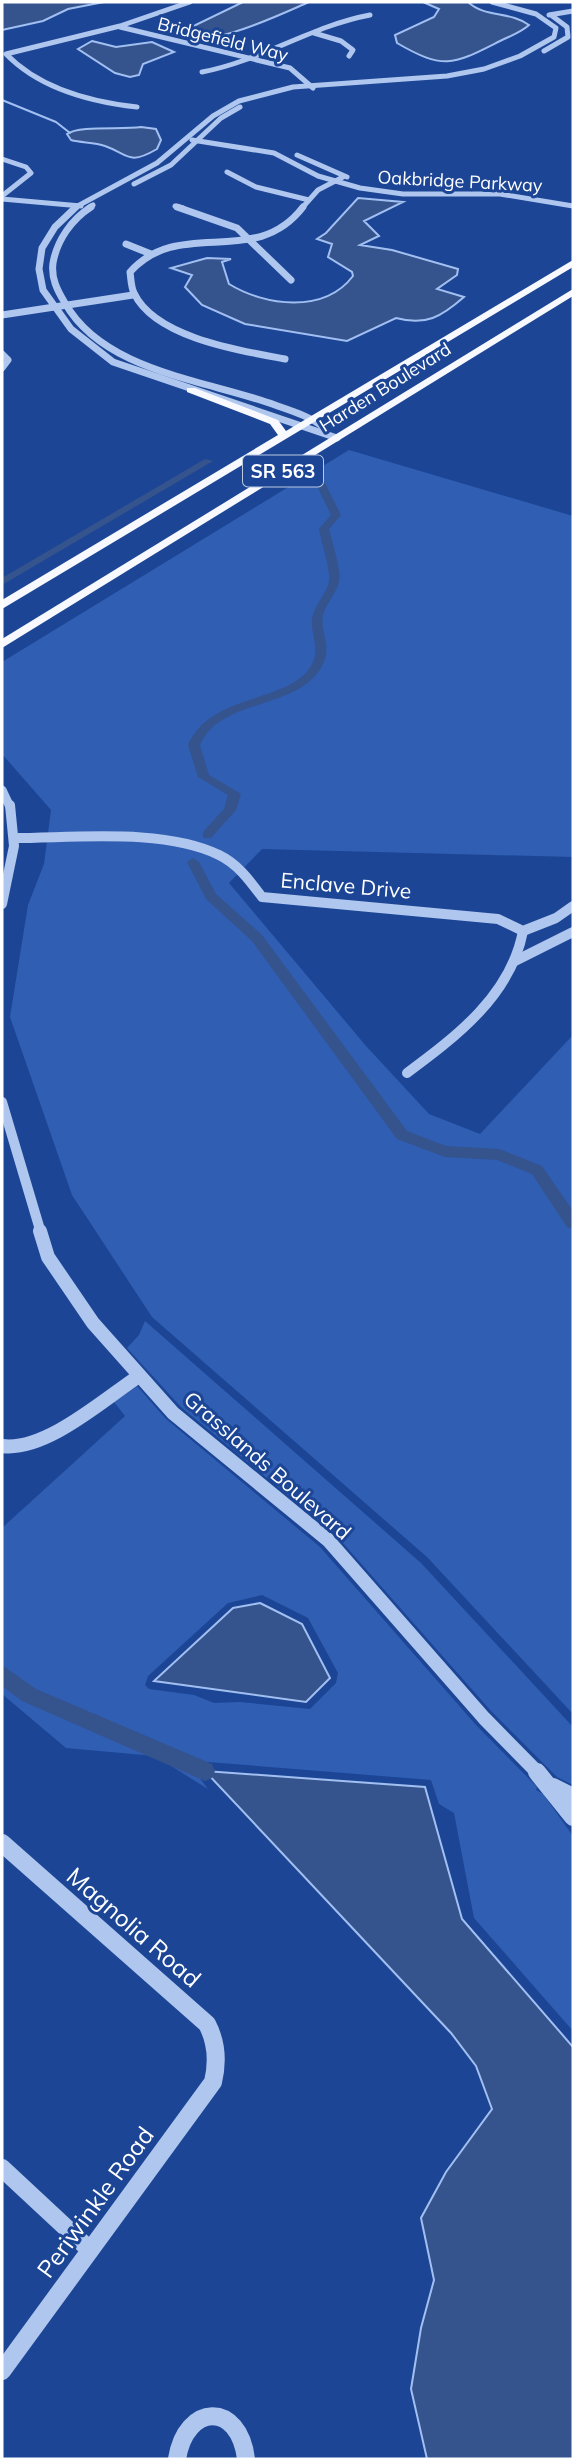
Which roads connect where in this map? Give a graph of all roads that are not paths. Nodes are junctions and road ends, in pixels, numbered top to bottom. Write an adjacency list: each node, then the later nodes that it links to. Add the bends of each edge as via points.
1 (190, 2): 7 (street)
2 (492, 2): 6 (street)
3 (511, 2): 6 (street)
4 (573, 13): 6 (street)
5 (370, 15): 8 (street)
6 (549, 17): 12 (street, via 556,28 554,37 484,68 432,77); 12 (street, via 567,27 568,37 563,42 492,73 435,82)
7 (120, 26): 10 (street, Bridgefield Way); 13 (street, via 6,55 57,86)
8 (314, 33): 9 (street, via 348,45 354,50); 10 (street)
9 (349, 56)
10 (250, 58): 11 (street); 12 (street, Bridgefield Way, via 290,68)
11 (202, 72)
12 (311, 86): 14 (street, via 265,92 224,106); 15 (street, via 246,104 221,118)
13 (137, 107)
14 (188, 137): 15 (street, Oakbridge Parkway); 25 (street, via 155,165)
15 (200, 138): 18 (street, Oakbridge Parkway, via 271,145); 19 (street, Oakbridge Parkway, via 283,155); 26 (street, via 163,170)
16 (2, 159): 20 (street, via 31,173)
17 (227, 172): 22 (street, via 280,195)
18 (343, 177): 19 (street); 21 (street, Oakbridge Parkway, via 396,186 501,190)
19 (334, 181): 22 (street); 24 (street, Oakbridge Parkway, via 394,193 491,194)
20 (2, 198): 25 (street)
21 (573, 199)
22 (309, 200): 27 (street, via 282,230)
23 (175, 206): 27 (street, via 229,223)
24 (573, 206)
25 (74, 208): 26 (street); 35 (street, via 50,230 36,259 35,279)
26 (85, 210): 34 (street, via 64,232 53,262 54,283)
27 (250, 239): 29 (street); 31 (street)
28 (126, 244): 29 (street)
29 (151, 254): 33 (street, via 130,272)
30 (573, 263): 43 (main road, Harden Boulevard / SR 563)
31 (291, 280)
32 (573, 292): 46 (main road, Harden Boulevard / SR 563)
33 (133, 295): 34 (street); 40 (street, via 159,320 185,333)
34 (63, 304): 35 (street); 43 (street, via 105,342 149,366)
35 (47, 305): 37 (street); 42 (street, via 84,343 113,362)
36 (2, 309): 37 (street)
37 (13, 310): 38 (street)
38 (2, 315)
39 (2, 354): 41 (street, via 8,360)
40 (285, 359)
41 (2, 368)
42 (191, 390): 44 (street); 45 (main road, via 274,422)
43 (313, 419): 44 (main road, Harden Boulevard / SR 563); 46 (street)
44 (303, 425): 45 (main road, Harden Boulevard / SR 563); 46 (street)
45 (285, 436): 47 (main road, Harden Boulevard / SR 563)
46 (337, 438): 48 (main road, Harden Boulevard / SR 563)
47 (2, 605)
48 (2, 645)
49 (2, 790): 50 (street)
50 (14, 838): 51 (street); 53 (street, Enclave Drive, via 182,845 218,854 243,872 262,897 498,919)
51 (2, 904)
52 (573, 906): 53 (street, via 556,919)
53 (523, 931): 55 (street)
54 (573, 932): 55 (street)
55 (515, 961): 56 (street, via 508,976 449,1042)
56 (407, 1073)
57 (2, 1102): 58 (street, Grasslands Boulevard, via 48,1257 93,1323)
58 (139, 1376): 59 (street, via 37,1443); 60 (street, Grasslands Boulevard, via 173,1413 328,1541 484,1718)
59 (2, 1446)
60 (550, 1785): 61 (street, Grasslands Boulevard); 62 (street, Grasslands Boulevard)
61 (573, 1797)
62 (573, 1817)
63 (2, 1843): 64 (street, Magnolia Road, via 207,2024)
64 (217, 2057): 66 (street, Periwinkle Road, via 213,2081)
65 (2, 2168): 66 (street)
66 (90, 2250): 67 (street, Periwinkle Road)
67 (2, 2371)
68 (177, 2459): 69 (street, via 186,2430 204,2416 216,2415 236,2426)
69 (246, 2459)

